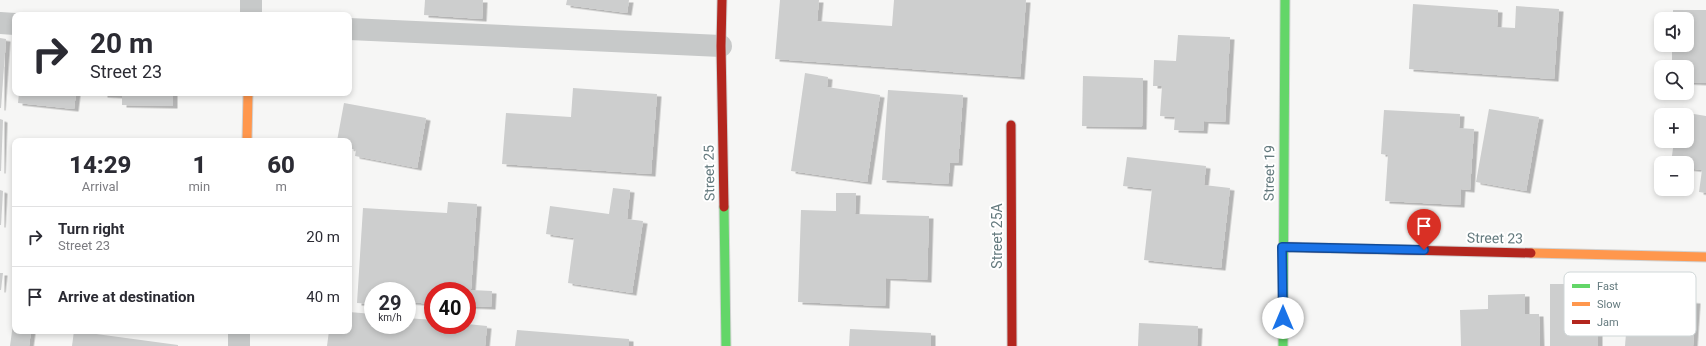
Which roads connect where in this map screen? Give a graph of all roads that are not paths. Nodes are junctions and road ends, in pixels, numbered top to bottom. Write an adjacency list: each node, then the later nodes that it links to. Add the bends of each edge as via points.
1 (252, 0): 4 (street)
2 (722, 0): 8 (street, Street 25)
3 (1285, 0): 12 (street, Street 19)
4 (251, 12)
5 (0, 24): 6 (street)
6 (12, 24)
7 (352, 29): 8 (street)
8 (721, 46): 16 (street, Street 25)
9 (248, 96): 11 (street)
10 (1011, 125): 17 (street, Street 25A)
11 (247, 138)
12 (1282, 247): 13 (street, Street 23); 18 (street, Street 19)
13 (1706, 257)
14 (239, 334): 15 (street)
15 (239, 346)
16 (726, 346)
17 (1012, 346)
18 (1283, 346)

